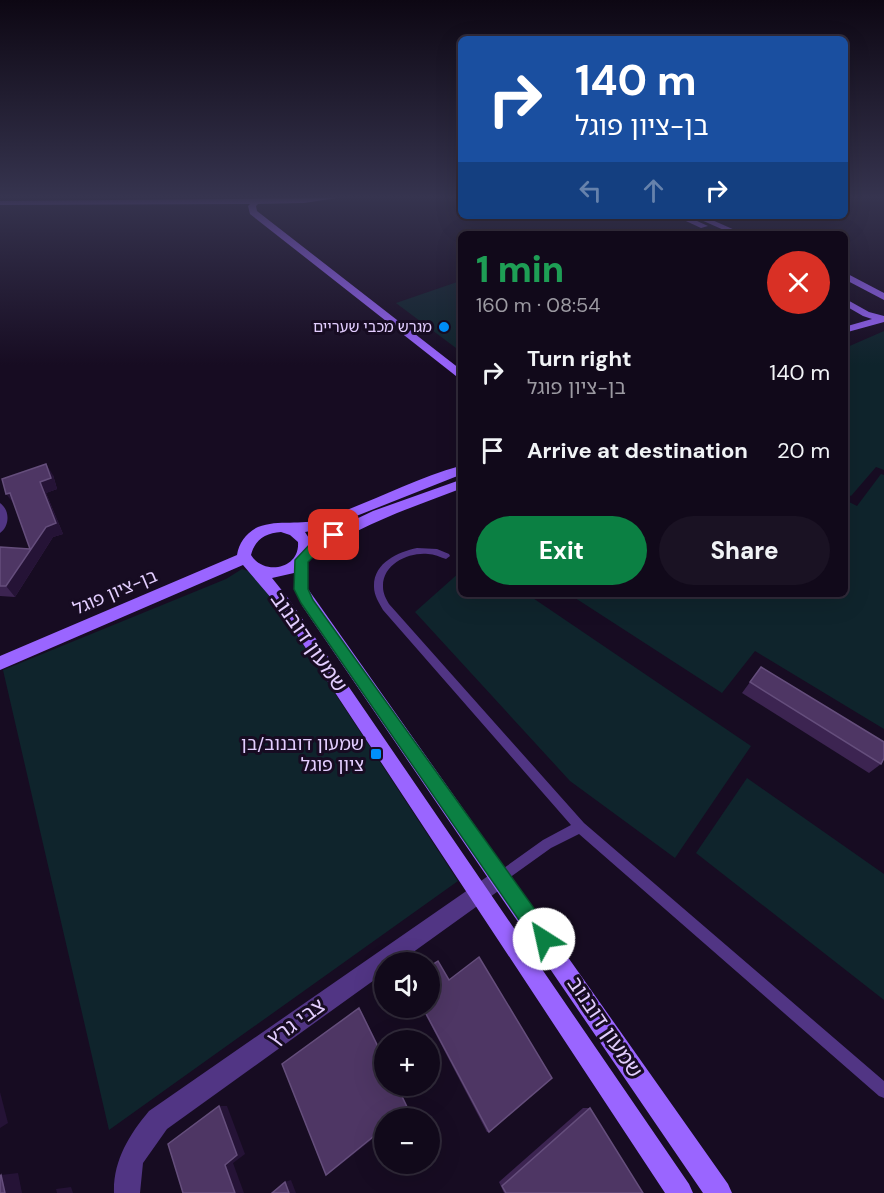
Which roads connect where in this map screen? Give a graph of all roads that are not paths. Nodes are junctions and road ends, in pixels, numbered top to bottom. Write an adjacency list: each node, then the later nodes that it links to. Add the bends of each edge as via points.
1 (307, 254): 7 (street)
2 (848, 277): 3 (street)
3 (884, 297)
4 (848, 304): 5 (street)
5 (884, 319): 6 (street)
6 (848, 329)
7 (458, 372)
8 (458, 471): 11 (street, via 321,525)
9 (458, 485): 14 (street, via 344,530 322,541)
10 (0, 506): 12 (lane, via 4,517)
11 (290, 529): 14 (street, via 305,540 307,548); 15 (street, via 276,528 257,534 245,547)
12 (0, 530)
13 (446, 556): 17 (lane, via 424,549 394,559 379,580 379,593 386,607)
14 (302, 559): 15 (street, via 278,572); 18 (street, שמעון דובנוב, via 301,589 308,603)
15 (251, 564): 16 (street, בן-ציון פוגל); 19 (street, שמעון דובנוב, via 283,602)
16 (0, 663)
17 (580, 827): 18 (lane, via 547,844); 20 (lane)
18 (501, 877): 19 (street, צבי גרץ); 23 (street, שמעון דובנוב)
19 (478, 892): 21 (street, צבי גרץ, via 159,1120 138,1144 127,1170); 22 (street, שמעון דובנוב)
20 (884, 1091)
21 (127, 1193)
22 (680, 1193)
23 (719, 1193)

